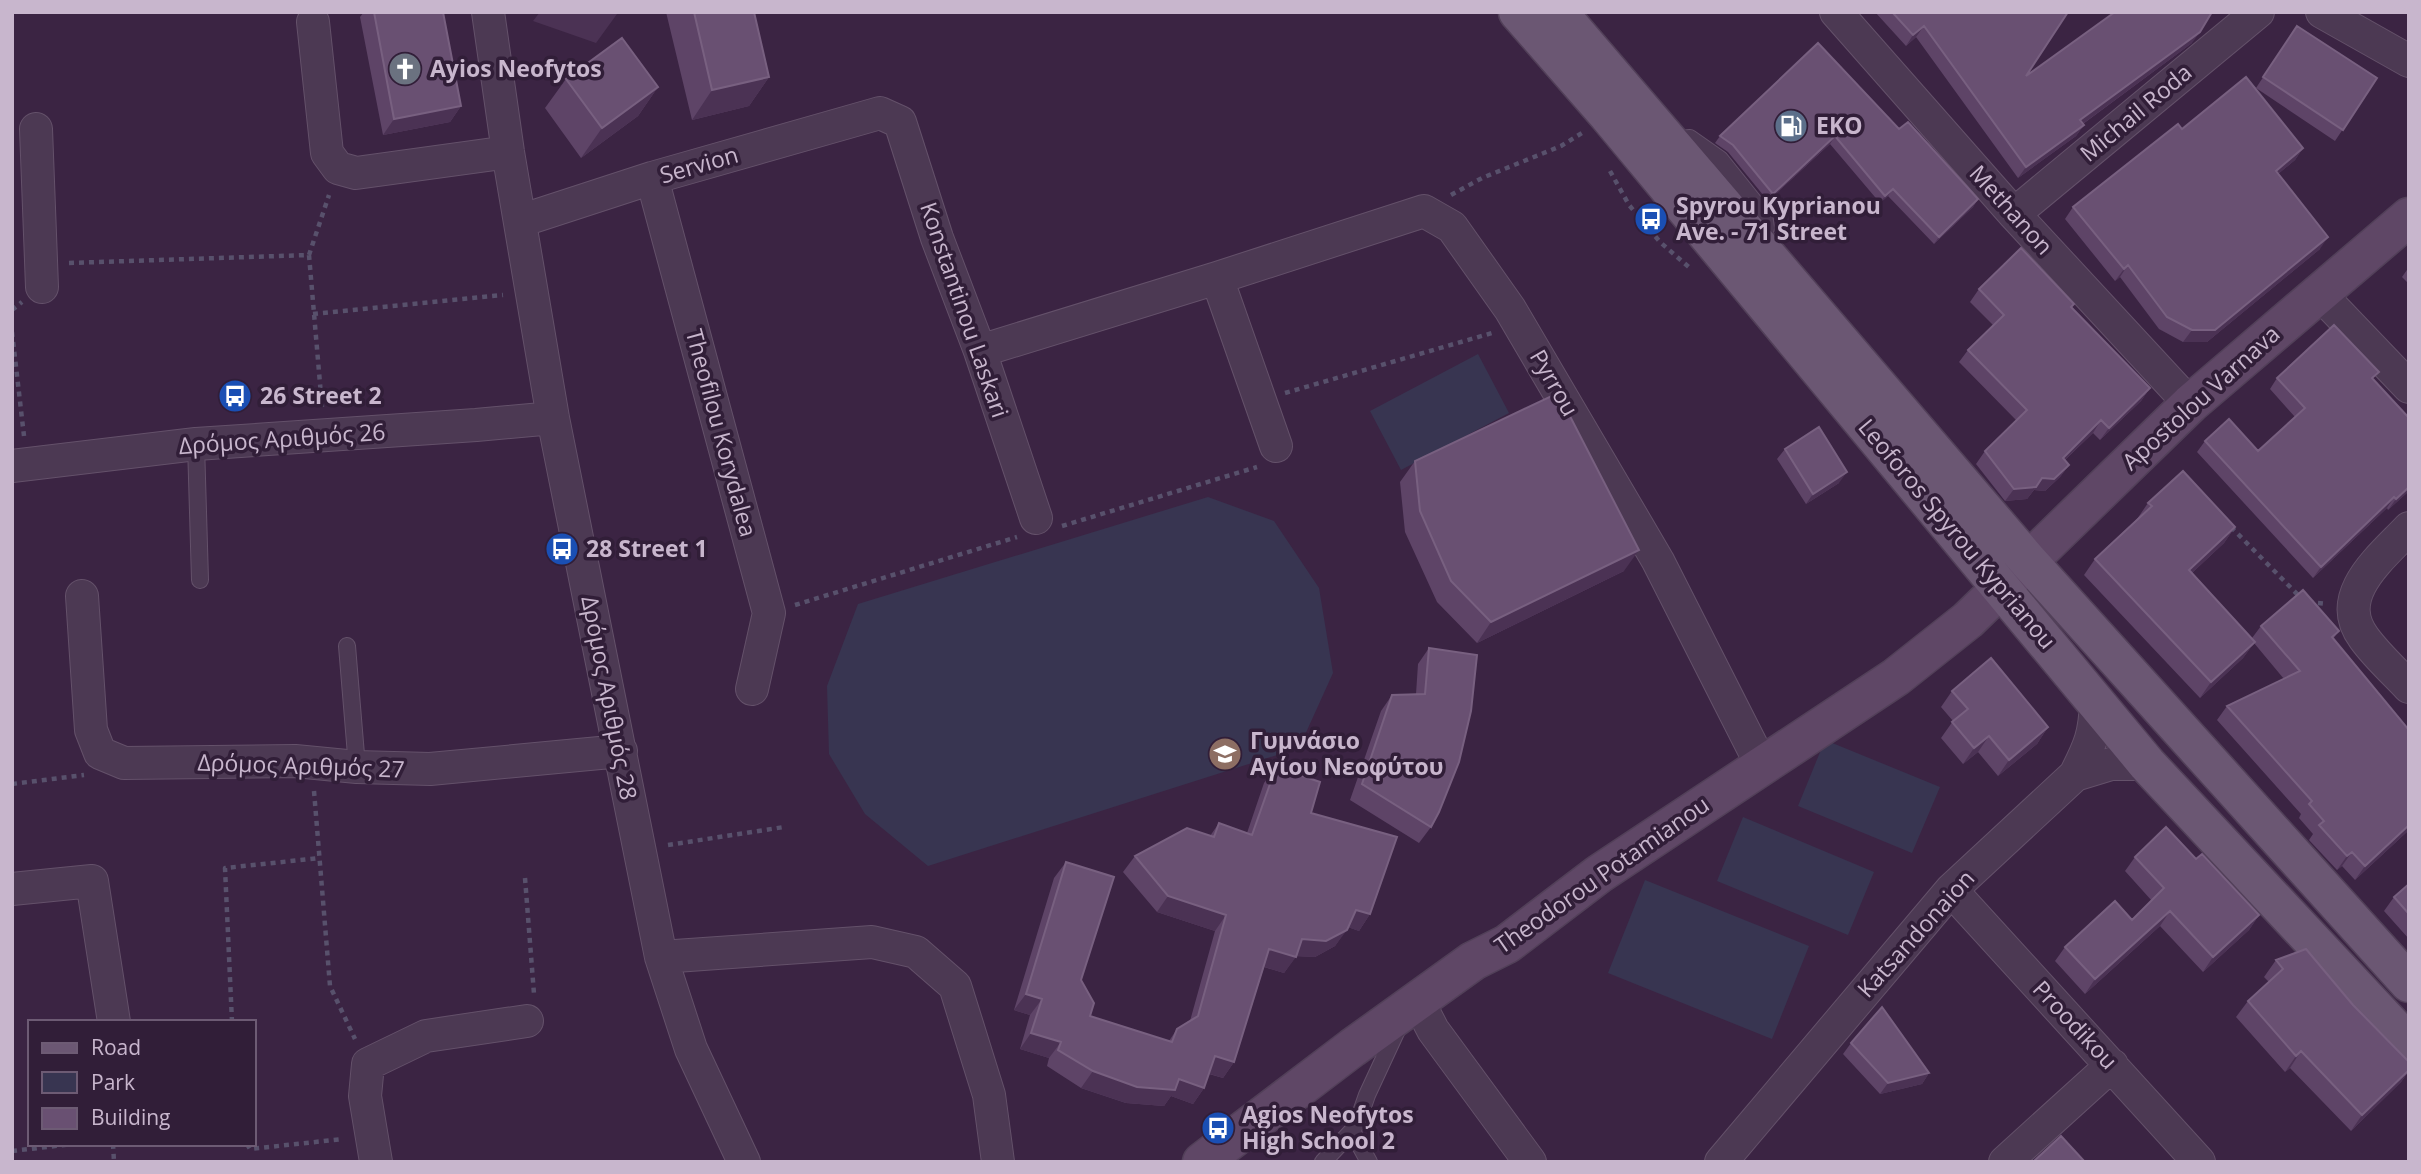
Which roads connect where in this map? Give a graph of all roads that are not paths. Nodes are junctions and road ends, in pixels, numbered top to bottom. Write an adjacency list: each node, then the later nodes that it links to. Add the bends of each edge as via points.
1 (488, 12): 11 (street, Δρόμος Αριθμός 28)
2 (1518, 12): 31 (main road, Leoforos Spyrou Kyprianou, via 1625,134)
3 (1558, 12): 29 (main road, Leoforos Spyrou Kyprianou)
4 (1836, 12): 13 (street, Methanon)
5 (2258, 12): 13 (street, Michail Roda)
6 (2322, 12): 8 (street)
7 (313, 22): 11 (street, via 327,153 338,167 356,173)
8 (2409, 61)
9 (880, 113): 12 (street, Servion); 20 (street, Konstantinou Laskari, via 900,122)
10 (36, 129): 16 (street)
11 (508, 152): 15 (street, Δρόμος Αριθμός 28)
12 (652, 178): 15 (street, Servion); 35 (street, Theofilou Korydalea, via 769,613)
13 (2014, 214): 22 (street, Methanon)
14 (2409, 217): 19 (main road, Apostolou Varnava)
15 (520, 220): 23 (street, Δρόμος Αριθμός 28)
16 (26, 226): 17 (street)
17 (42, 276)
18 (1217, 278): 20 (street); 25 (street); 39 (street, Pyrrou, via 1423,211 1452,228 1520,325 1658,561)
19 (2319, 293): 21 (street); 22 (main road, Apostolou Varnava)
20 (980, 351): 27 (street, Konstantinou Laskari)
21 (2409, 387)
22 (2190, 404): 29 (main road, Apostolou Varnava)
23 (552, 418): 24 (street, Δρόμος Αριθμός 26); 37 (street, Δρόμος Αριθμός 28)
24 (196, 444): 26 (street, Δρόμος Αριθμός 26); 30 (lane)
25 (1276, 446)
26 (20, 465)
27 (1036, 519)
28 (2409, 528): 34 (street, via 2367,573 2353,606 2363,636)
29 (2028, 561): 31 (main road, Apostolou Varnava); 45 (main road, Leoforos Spyrou Kyprianou)
30 (200, 580)
31 (2001, 588): 36 (main road, Leoforos Spyrou Kyprianou); 39 (main road, Theodorou Potamianou, via 1896,677)
32 (82, 596): 40 (street, Δρόμος Αριθμός 27, via 91,730 100,753 124,763 295,761)
33 (346, 646): 40 (lane)
34 (2409, 687)
35 (752, 689)
36 (2096, 701): 38 (main road, Leoforos Spyrou Kyprianou); 41 (street, via 2095,730)
37 (621, 751): 40 (street, Δρόμος Αριθμός 27, via 430,769); 44 (street, Δρόμος Αριθμός 28)
38 (2147, 764): 41 (street, Katsandonaion, via 2111,764); 49 (main road, Leoforos Spyrou Kyprianou)
39 (1762, 766): 46 (main road, Theodorou Potamianou, via 1598,874 1507,944 1473,961)
40 (358, 767)
41 (2075, 775): 43 (street, Katsandonaion)
42 (12, 889): 47 (street, via 92,881)
43 (1951, 890): 50 (street, Proodikou); 59 (street, Katsandonaion)
44 (661, 957): 53 (street, Δρόμος Αριθμός 28); 54 (street, via 872,942 916,952 955,986 989,1095)
45 (2409, 983)
46 (1413, 1005): 51 (lane); 55 (main road, Theodorou Potamianou); 58 (street)
47 (114, 1020)
48 (527, 1021): 52 (street, via 426,1036 368,1065 365,1096)
49 (2409, 1044)
50 (2112, 1065): 60 (street); 61 (street, Proodikou)
51 (1352, 1131): 56 (lane); 57 (lane)
52 (374, 1149)
53 (733, 1159)
54 (998, 1162)
55 (1202, 1162)
56 (1323, 1162)
57 (1369, 1162)
58 (1530, 1162)
59 (1721, 1162)
60 (2006, 1162)
61 (2199, 1162)

